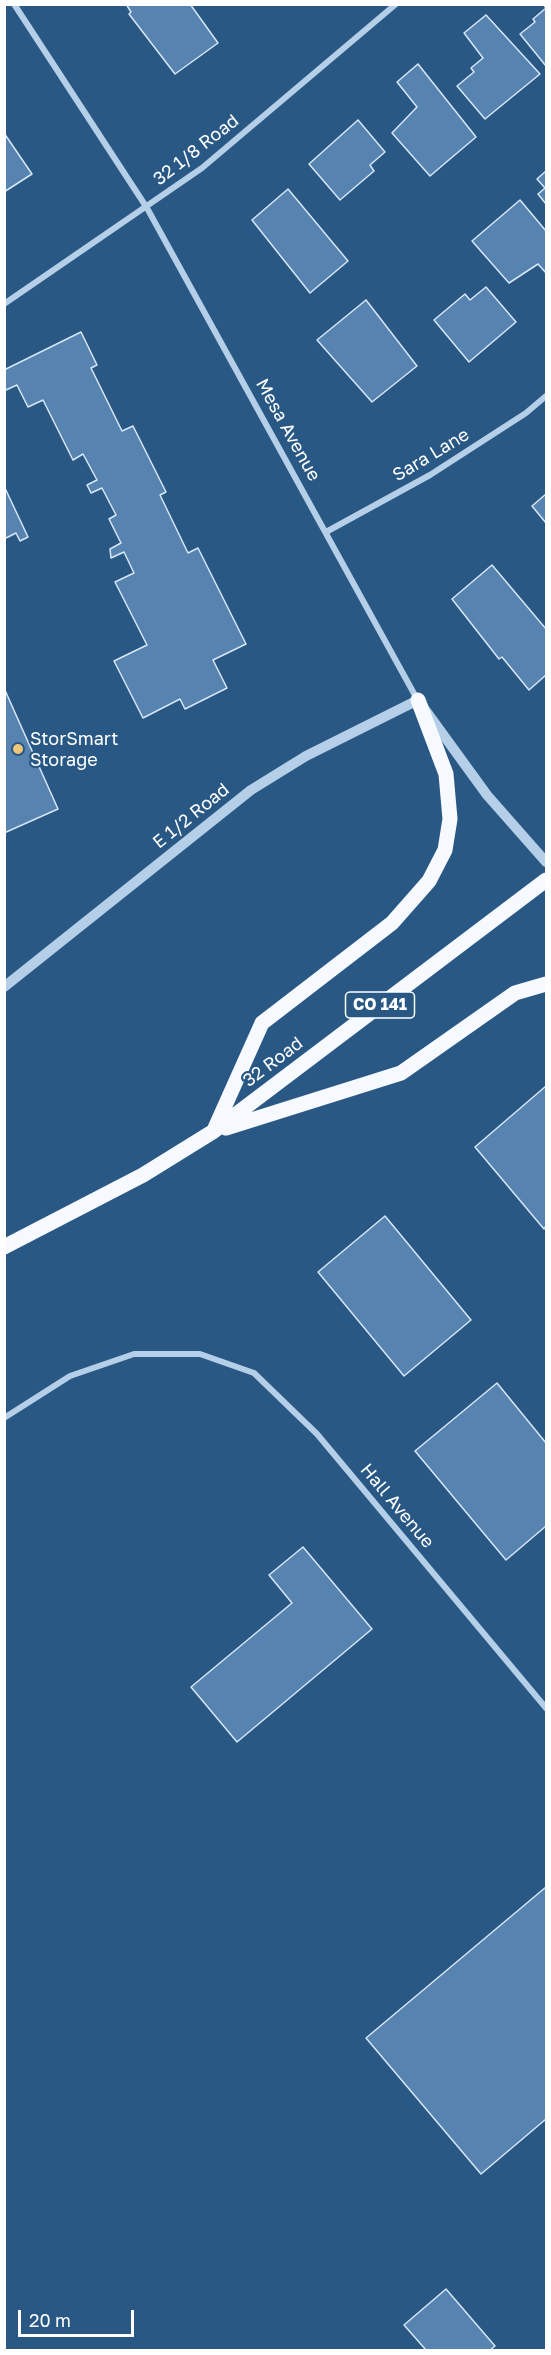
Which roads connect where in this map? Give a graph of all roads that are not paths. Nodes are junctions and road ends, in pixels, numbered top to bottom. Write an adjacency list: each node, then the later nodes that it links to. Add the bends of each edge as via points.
1 (14, 4): 3 (street, Mesa Avenue)
2 (396, 4): 3 (street, 32 1/8 Road, via 202,168)
3 (147, 208): 4 (street, 32 1/8 Road); 6 (street, Mesa Avenue)
4 (4, 304)
5 (546, 396): 6 (street, Sara Lane, via 430,475)
6 (326, 532): 7 (street, Mesa Avenue)
7 (418, 700): 8 (street, Mesa Avenue, via 487,795); 11 (street, E 1/2 Road, via 306,756 251,790); 12 (main road, via 446,774 450,819 445,850 429,881 392,923 262,1023)
8 (546, 862)
9 (546, 880): 12 (main road, 32 Road / CO 141)
10 (546, 984): 12 (main road, via 515,993 400,1073)
11 (4, 987)
12 (214, 1131): 13 (main road, 32 Road / CO 141, via 142,1175)
13 (4, 1247)
14 (4, 1418): 15 (street, Hall Avenue, via 70,1376 134,1354 200,1354 254,1373 316,1434)
15 (546, 1708)

